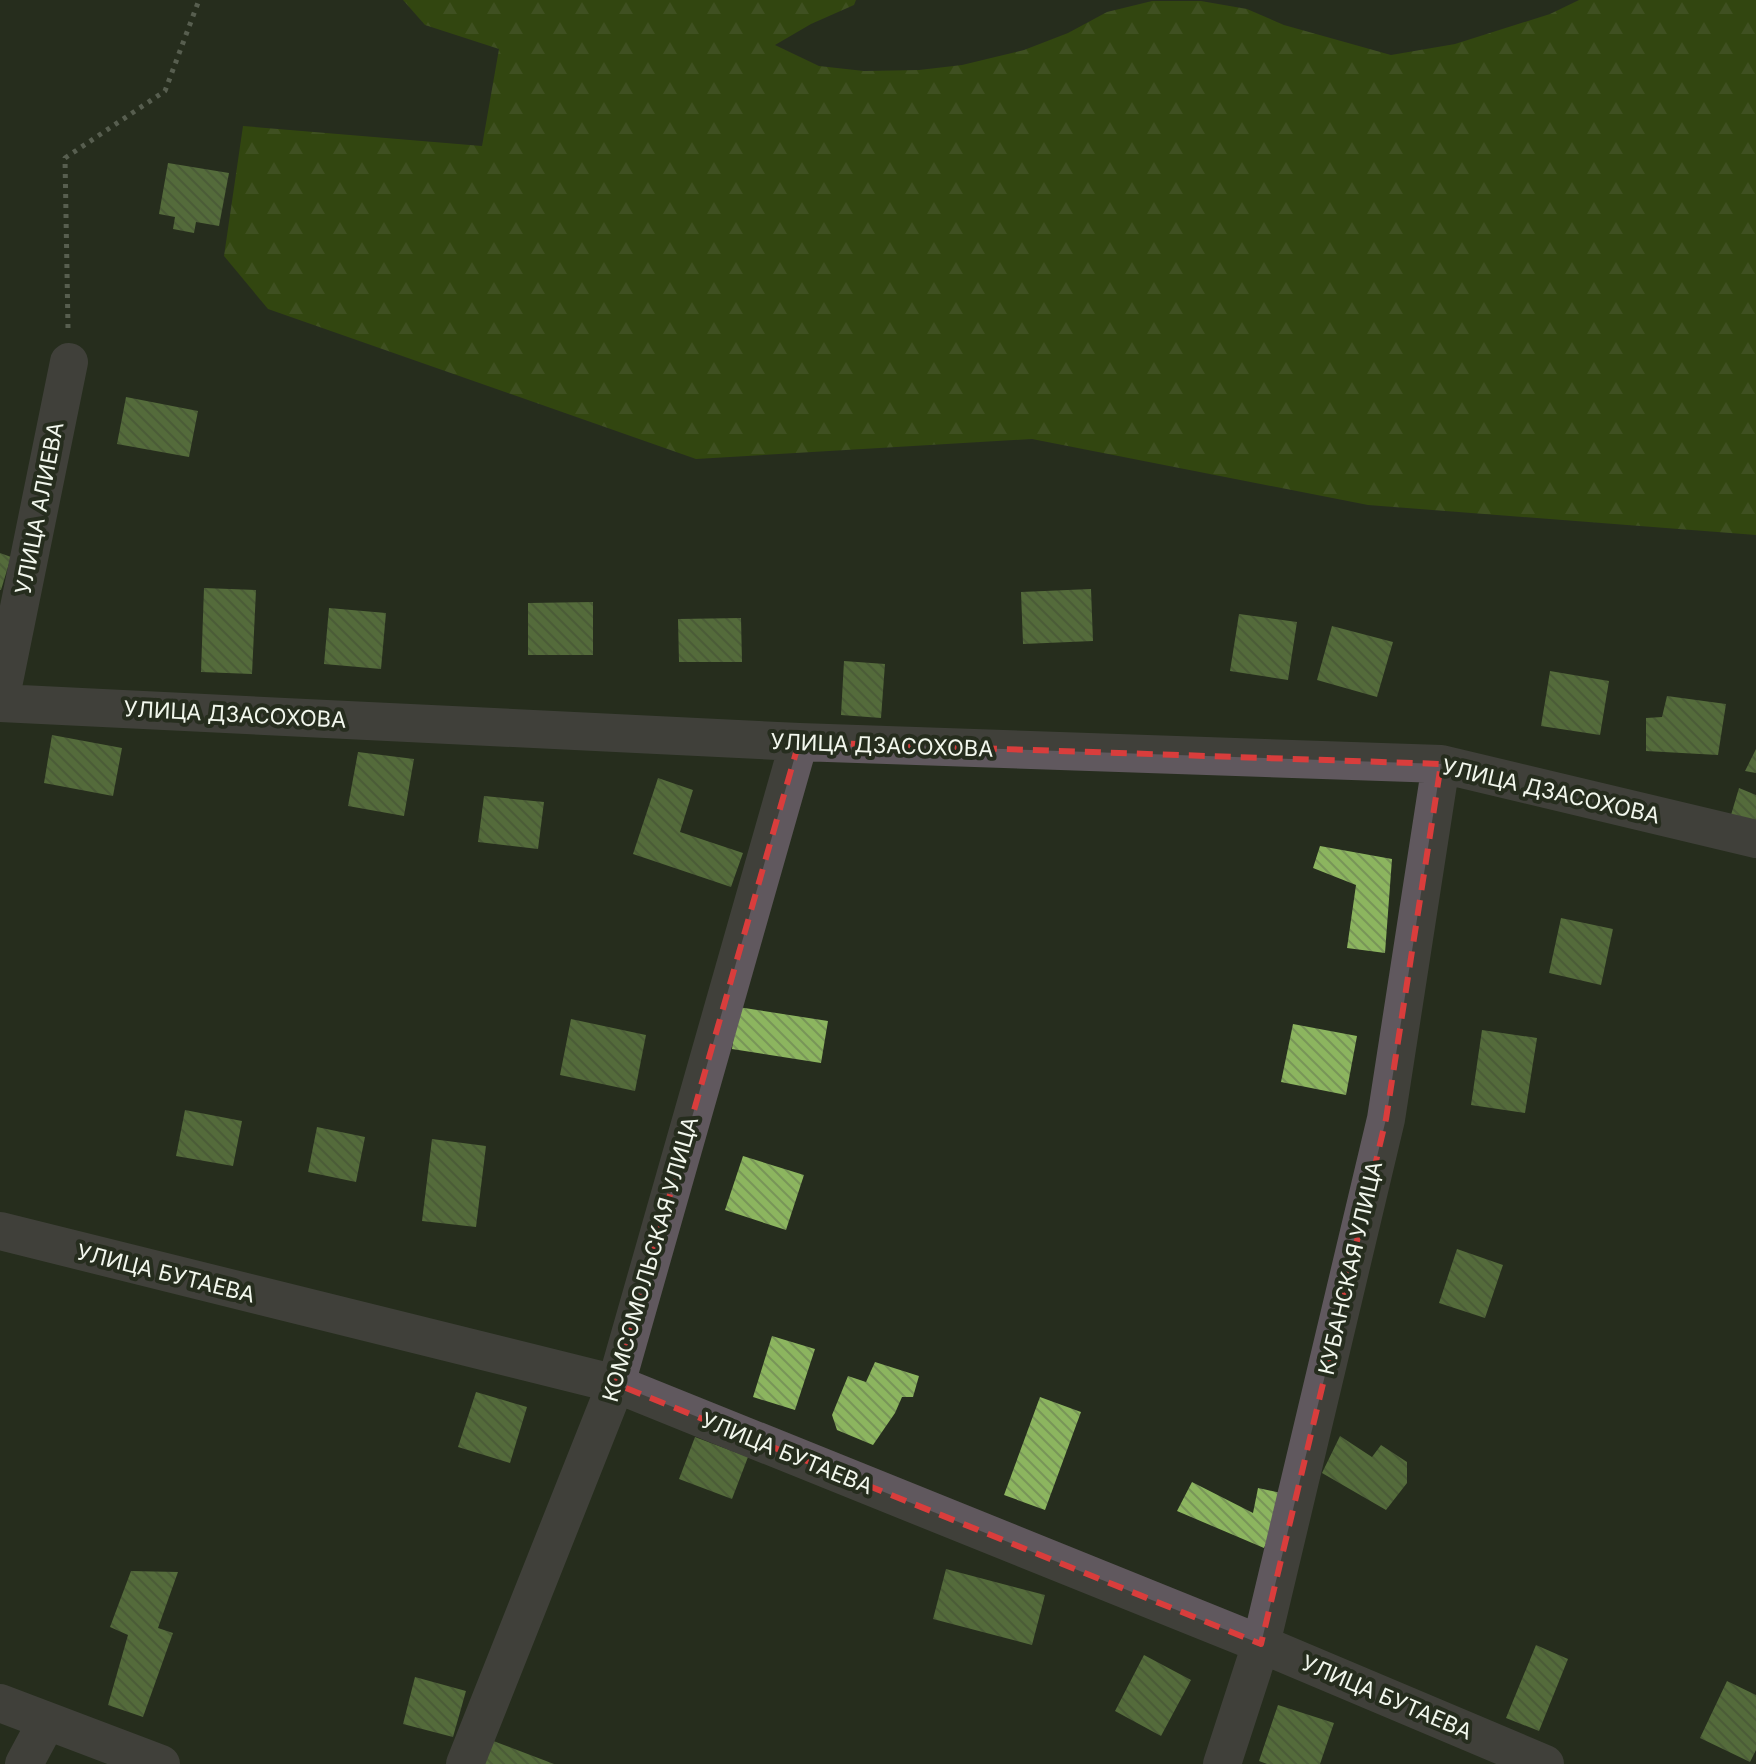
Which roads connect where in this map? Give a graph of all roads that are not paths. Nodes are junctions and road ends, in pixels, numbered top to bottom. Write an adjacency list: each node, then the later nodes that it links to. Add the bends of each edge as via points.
1 (69, 362): 2 (street, УЛИЦА АЛИЕВА)
2 (0, 702): 3 (street, УЛИЦА ДЗАСОХОВА)
3 (799, 742): 4 (street, УЛИЦА ДЗАСОХОВА); 7 (street, КОМСОМОЛЬСКАЯ УЛИЦА)
4 (1441, 764): 5 (street, УЛИЦА ДЗАСОХОВА); 8 (street, КУБАНСКАЯ УЛИЦА, via 1386,1119)
5 (1756, 839)
6 (0, 1231): 7 (street, УЛИЦА БУТАЕВА)
7 (616, 1384): 8 (street, УЛИЦА БУТАЕВА); 13 (street, КОМСОМОЛЬСКАЯ УЛИЦА)
8 (1261, 1644): 14 (street, КУБАНСКАЯ УЛИЦА); 15 (street, УЛИЦА БУТАЕВА)
9 (0, 1703): 10 (street)
10 (47, 1721): 11 (street); 12 (street)
11 (24, 1764)
12 (161, 1764)
13 (465, 1764)
14 (1222, 1764)
15 (1545, 1764)

